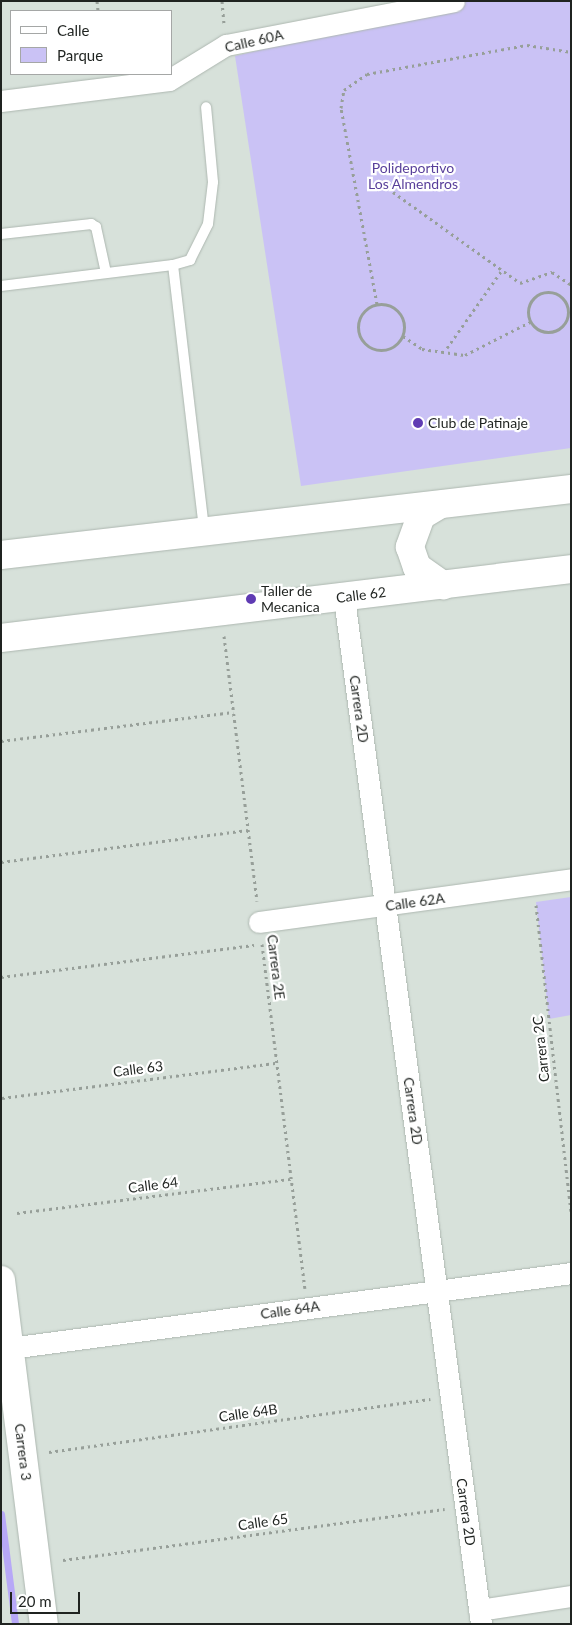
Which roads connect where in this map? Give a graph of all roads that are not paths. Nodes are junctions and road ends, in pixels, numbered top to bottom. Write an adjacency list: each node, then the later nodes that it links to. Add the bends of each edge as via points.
1 (454, 1): 2 (street, Calle 60A, via 226,44 168,80)
2 (1, 101)
3 (206, 107): 5 (lane, via 213,182 208,224 190,260)
4 (1, 234): 6 (lane, via 91,224 96,227)
5 (173, 265): 6 (lane); 10 (lane)
6 (106, 273): 7 (lane)
7 (1, 286)
8 (571, 489): 9 (street)
9 (439, 505): 10 (street); 13 (street, via 421,516 410,546 417,567)
10 (204, 532): 11 (street)
11 (1, 555)
12 (571, 569): 13 (street, Calle 62)
13 (444, 585): 14 (street, Calle 62)
14 (344, 598): 15 (street, Calle 62); 17 (street, Carrera 2D)
15 (1, 638)
16 (571, 879): 17 (street, Calle 62A)
17 (385, 906): 18 (street, Calle 62A); 21 (street, Carrera 2D)
18 (259, 922)
19 (571, 1273): 21 (street, Calle 64A)
20 (1, 1280): 22 (street, Carrera 3)
21 (437, 1291): 22 (street, Calle 64A); 24 (street, Carrera 2D)
22 (10, 1348): 25 (street, Carrera 3)
23 (571, 1596): 24 (street)
24 (480, 1617)
25 (44, 1624)

